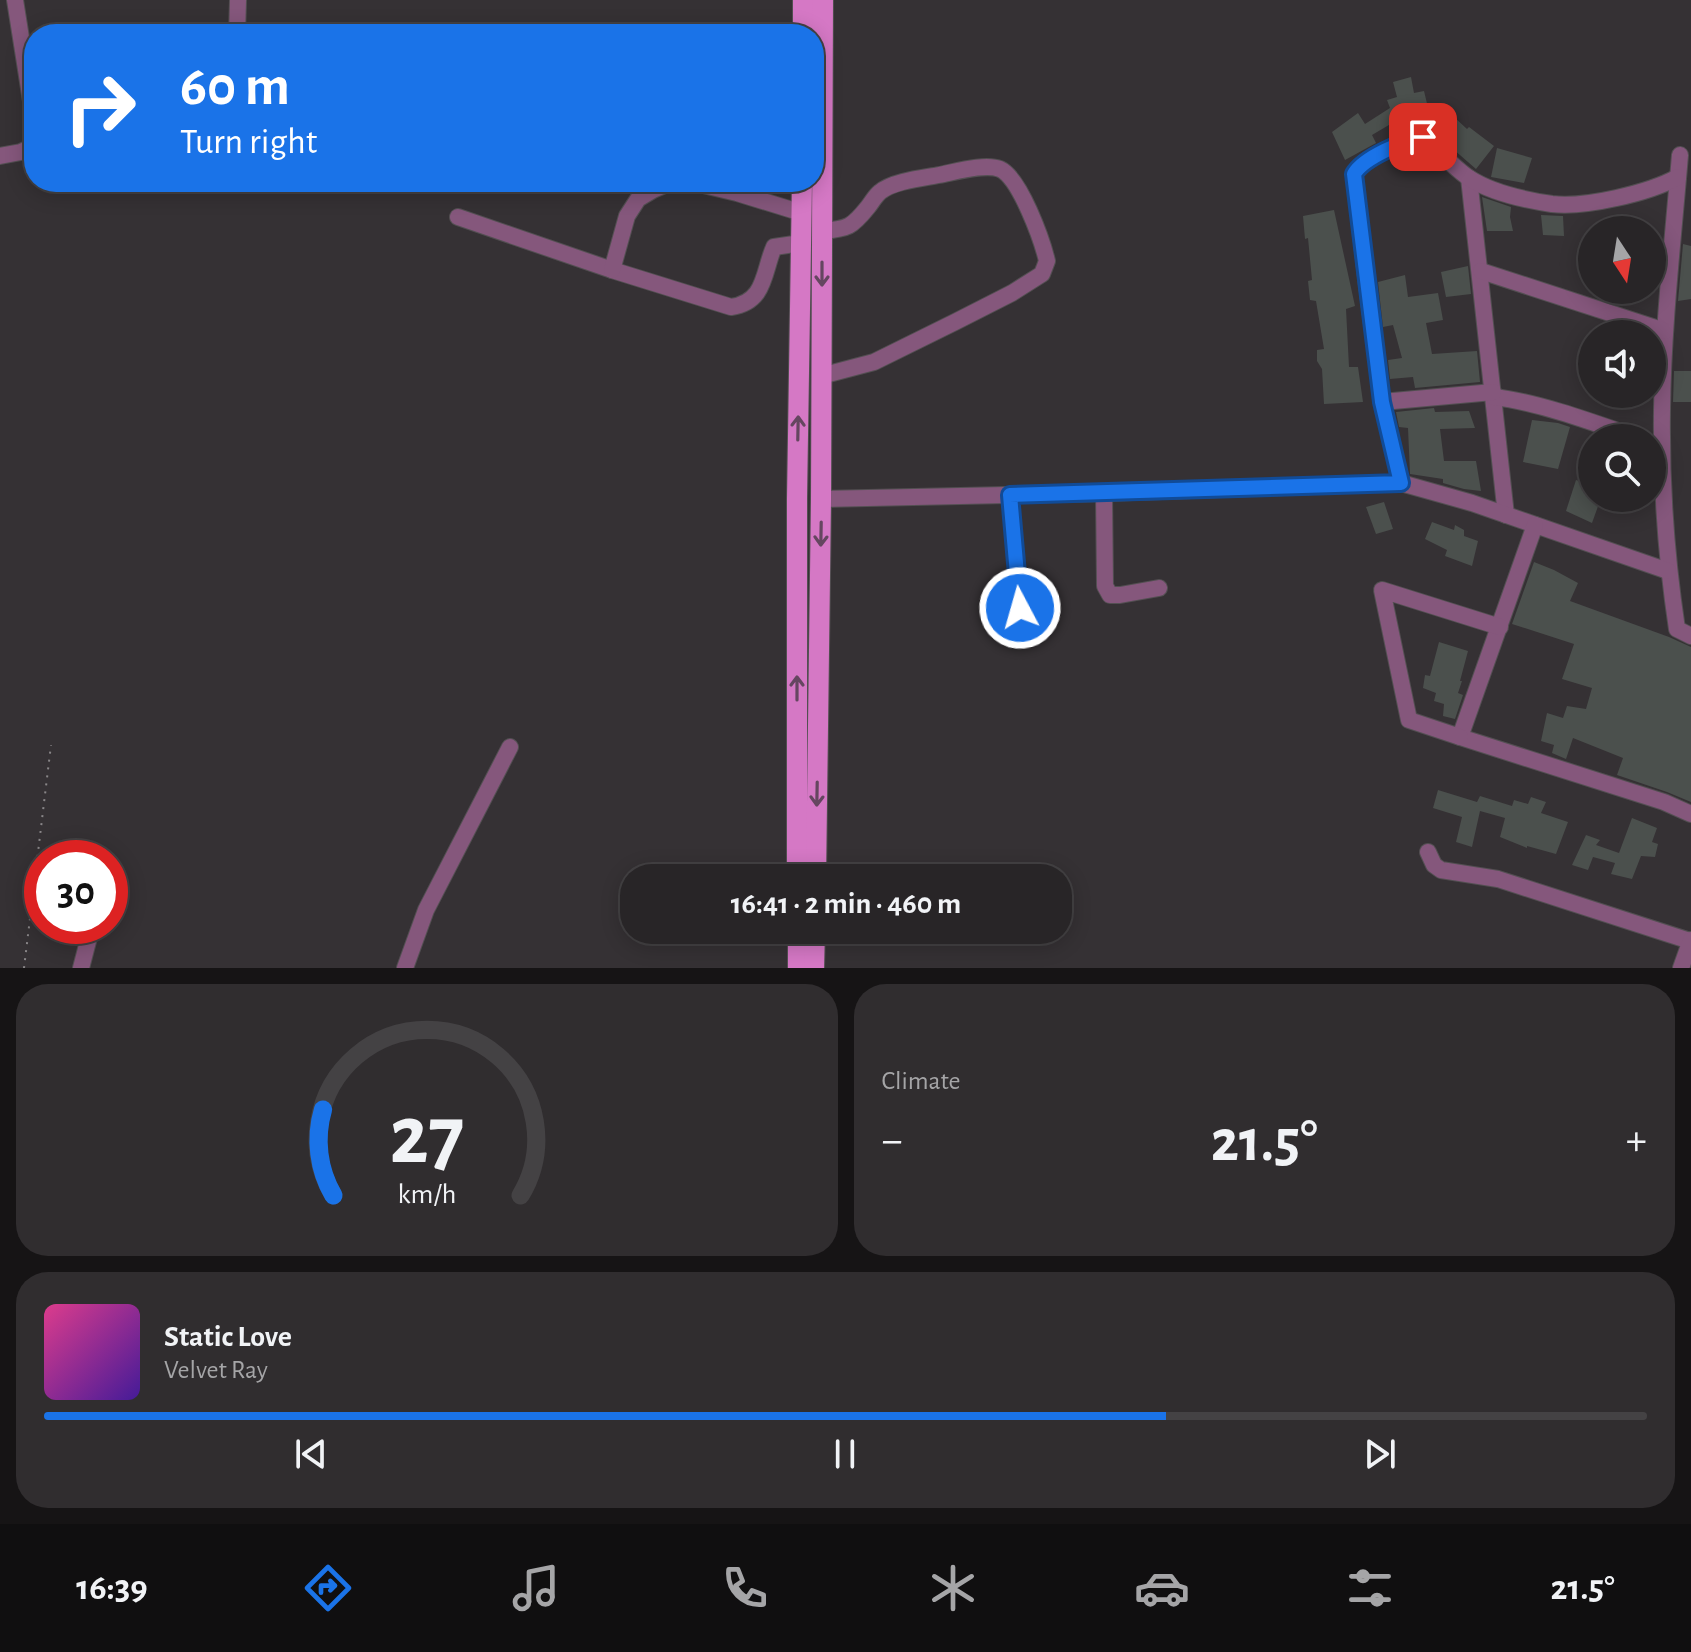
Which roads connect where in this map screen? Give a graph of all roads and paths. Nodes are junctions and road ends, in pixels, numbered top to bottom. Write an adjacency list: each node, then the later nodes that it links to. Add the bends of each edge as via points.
1 (15, 0): 8 (street)
2 (238, 0): 5 (street)
3 (803, 0): 6 (main road)
4 (823, 0): 7 (main road)
5 (237, 24)
6 (803, 24)
7 (823, 24)
8 (24, 57)
9 (24, 151): 11 (street)
10 (1680, 155): 12 (street)
11 (0, 156)
12 (1678, 177): 13 (street, via 1608,201 1554,204 1500,192); 25 (street)
13 (1469, 178): 23 (street); 28 (street, via 1423,137 1359,165 1354,174)
14 (650, 192): 22 (street, via 627,216)
15 (733, 192): 18 (street)
16 (802, 192): 18 (main road)
17 (822, 192): 20 (main road)
18 (802, 213): 21 (main road)
19 (458, 217): 22 (street)
20 (822, 231): 26 (main road, one-way to 26); 26 (street, via 850,226 880,191 898,184 999,168 1019,189 1047,261 1042,274 1012,293 874,362)
21 (801, 243): 22 (street, via 774,247 762,285 747,303 731,307); 47 (main road, one-way to 21)
22 (612, 270)
23 (1481, 271): 24 (street); 27 (street)
24 (1631, 320)
25 (1666, 320)
26 (821, 376): 33 (main road)
27 (1493, 394): 28 (street); 29 (street); 35 (street)
28 (1382, 402): 30 (street)
29 (1594, 424)
30 (1401, 483): 31 (street); 35 (street)
31 (1104, 493): 32 (street); 38 (street, via 1105,586 1110,595)
32 (1010, 495): 33 (street); 39 (street)
33 (821, 499): 48 (main road, one-way to 48)
34 (1663, 512): 37 (street)
35 (1506, 515): 36 (street)
36 (1535, 525): 37 (street); 40 (street)
37 (1668, 571): 41 (street, via 1677,629)
38 (1159, 588)
39 (1020, 608)
40 (1500, 627): 42 (street); 42 (street, via 1382,590 1409,720)
41 (1691, 636)
42 (1460, 737): 45 (street)
43 (51, 745): 53 (path)
44 (510, 747): 55 (street, via 426,910)
45 (1691, 814)
46 (1428, 852): 49 (street, via 1441,870 1498,879)
47 (797, 864)
48 (816, 864)
49 (1691, 940): 58 (street)
50 (87, 944): 54 (street)
51 (798, 944): 56 (main road)
52 (815, 944): 57 (main road)
53 (24, 968)
54 (81, 968)
55 (405, 968)
56 (798, 968)
57 (814, 968)
58 (1681, 968)

